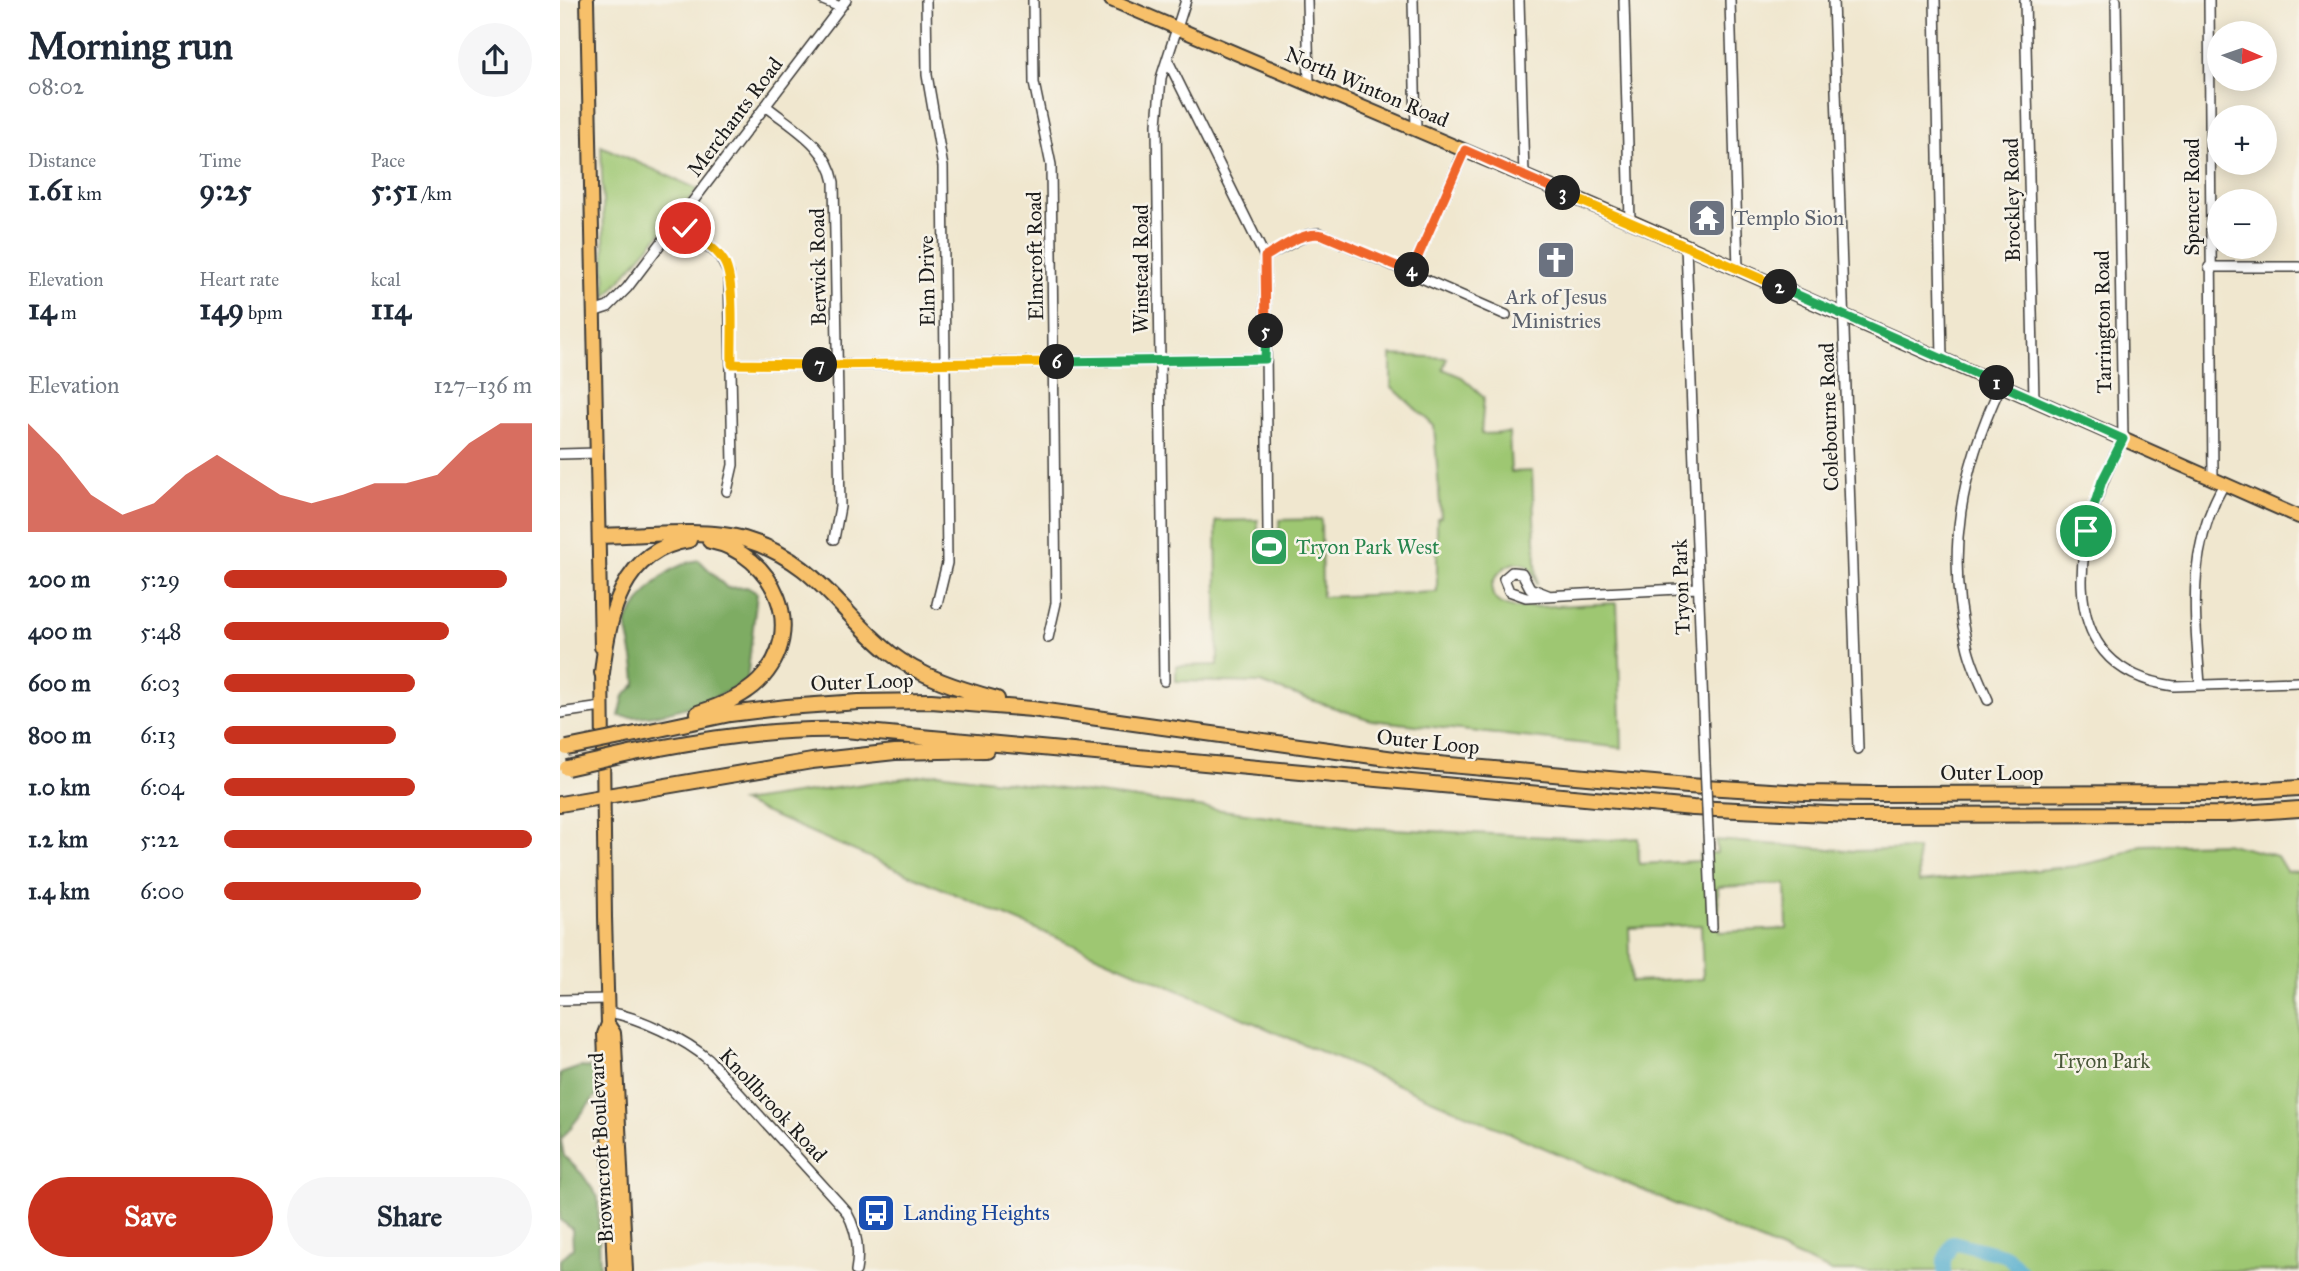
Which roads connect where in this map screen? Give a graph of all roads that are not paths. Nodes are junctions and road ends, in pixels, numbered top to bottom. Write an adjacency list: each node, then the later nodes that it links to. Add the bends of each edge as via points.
1 (587, 0): 33 (main road, Browncroft Boulevard)
2 (823, 0): 17 (street)
3 (926, 0): 40 (street, Elm Drive, via 927,75 943,167)
4 (1034, 0): 39 (street, Elmcroft Road, via 1034,83 1051,165)
5 (1111, 0): 18 (main road, North Winton Road)
6 (1186, 0): 18 (street, Winstead Road)
7 (1307, 0): 20 (street)
8 (1413, 0): 22 (street)
9 (1519, 0): 24 (street)
10 (1624, 0): 25 (street)
11 (1730, 0): 31 (street)
12 (1833, 0): 35 (street, Colebourne Road)
13 (1934, 0): 37 (street)
14 (2025, 0): 44 (street, Brockley Road)
15 (2116, 0): 45 (street, Tarrington Road)
16 (2209, 0): 29 (street, Spencer Road)
17 (843, 4): 21 (street, Merchants Road)
18 (1176, 27): 19 (street, Winstead Road); 20 (main road, North Winton Road)
19 (1168, 61): 28 (street); 38 (street, Winstead Road, via 1161,78 1158,112)
20 (1309, 83): 22 (main road, North Winton Road)
21 (766, 106): 26 (street, Merchants Road); 42 (street, Berwick Road, via 821,151 832,173)
22 (1416, 129): 23 (main road, North Winton Road)
23 (1465, 150): 24 (main road, North Winton Road); 32 (street)
24 (1524, 176): 25 (main road, North Winton Road)
25 (1630, 221): 27 (main road, North Winton Road)
26 (677, 222): 33 (street, Merchants Road, via 616,301); 41 (street, via 714,249 727,267)
27 (1686, 246): 31 (main road, North Winton Road); 56 (street, Tryon Park)
28 (1265, 257): 32 (street, via 1315,233); 36 (street)
29 (2209, 267): 30 (street); 48 (street, Spencer Road)
30 (2299, 267)
31 (1738, 269): 35 (main road, North Winton Road)
32 (1411, 272): 34 (street)
33 (593, 312): 46 (main road, Browncroft Boulevard)
34 (1506, 315)
35 (1843, 315): 37 (main road, North Winton Road); 71 (street, Colebourne Road)
36 (1265, 359): 38 (street); 51 (street)
37 (1942, 360): 43 (main road, North Winton Road)
38 (1159, 361): 39 (street); 61 (street, Winstead Road)
39 (1053, 362): 40 (street); 59 (street, Elmcroft Road, via 1056,603)
40 (945, 363): 42 (street); 58 (street, Elm Drive, via 947,562)
41 (732, 364): 42 (street); 49 (street, via 733,465)
42 (837, 365): 54 (street, Berwick Road, via 839,507)
43 (2001, 385): 44 (main road, North Winton Road); 64 (street, via 1966,476 1958,538 1964,629 1971,661)
44 (2034, 399): 45 (main road, North Winton Road)
45 (2123, 439): 48 (main road, North Winton Road); 63 (street, Tarrington Road, via 2102,481 2086,531 2082,580 2088,623 2103,652 2128,672 2158,684)
46 (597, 453): 47 (street); 53 (main road, Browncroft Boulevard)
47 (560, 454)
48 (2218, 481): 50 (main road, North Winton Road); 63 (street, via 2198,549)
49 (727, 491)
50 (2299, 517)
51 (1268, 531)
52 (667, 534): 53 (highway); 55 (highway); 67 (highway, via 728,536 769,549 814,577 873,638 910,666 958,688)
53 (600, 536): 60 (main road, Browncroft Boulevard)
54 (834, 539)
55 (708, 541): 60 (highway, via 672,544 651,555 631,575 613,610); 68 (highway, via 743,553 768,578 782,615 777,653 760,680 736,698)
56 (1698, 588): 57 (street); 77 (street, Tryon Park, bridge)
57 (1548, 595): 57 (street, via 1516,595 1509,592 1504,579 1512,572 1522,573 1530,588)
58 (937, 604)
59 (1048, 638)
60 (602, 673): 65 (main road, Browncroft Boulevard)
61 (1164, 681)
62 (2299, 682): 63 (street, Tarrington Road)
63 (2200, 685)
64 (1988, 700)
65 (602, 707): 66 (street); 74 (main road, Browncroft Boulevard)
66 (560, 713)
67 (1060, 713): 68 (highway, Outer Loop, via 953,702 844,702 730,714); 73 (highway, Outer Loop, via 1402,761 1709,788 1875,794 2214,794)
68 (636, 734): 69 (highway, Outer Loop, bridge)
69 (564, 749)
70 (1061, 749): 72 (highway, Outer Loop, bridge, via 817,730 731,736); 74 (highway, via 851,756); 76 (highway, Outer Loop, via 1599,801 1823,815 2212,815)
71 (1858, 749)
72 (564, 768)
73 (2299, 788)
74 (603, 796): 75 (highway); 79 (main road, Browncroft Boulevard)
75 (560, 804)
76 (2299, 809)
77 (1712, 927)
78 (560, 1000): 79 (street, Knollbrook Road)
79 (608, 1012): 80 (main road, Browncroft Boulevard, via 604,1034); 81 (main road, Browncroft Boulevard, via 615,1044); 82 (street, Knollbrook Road, via 636,1019 709,1060 846,1211 857,1238)
80 (614, 1271)
81 (626, 1271)
82 (856, 1271)

